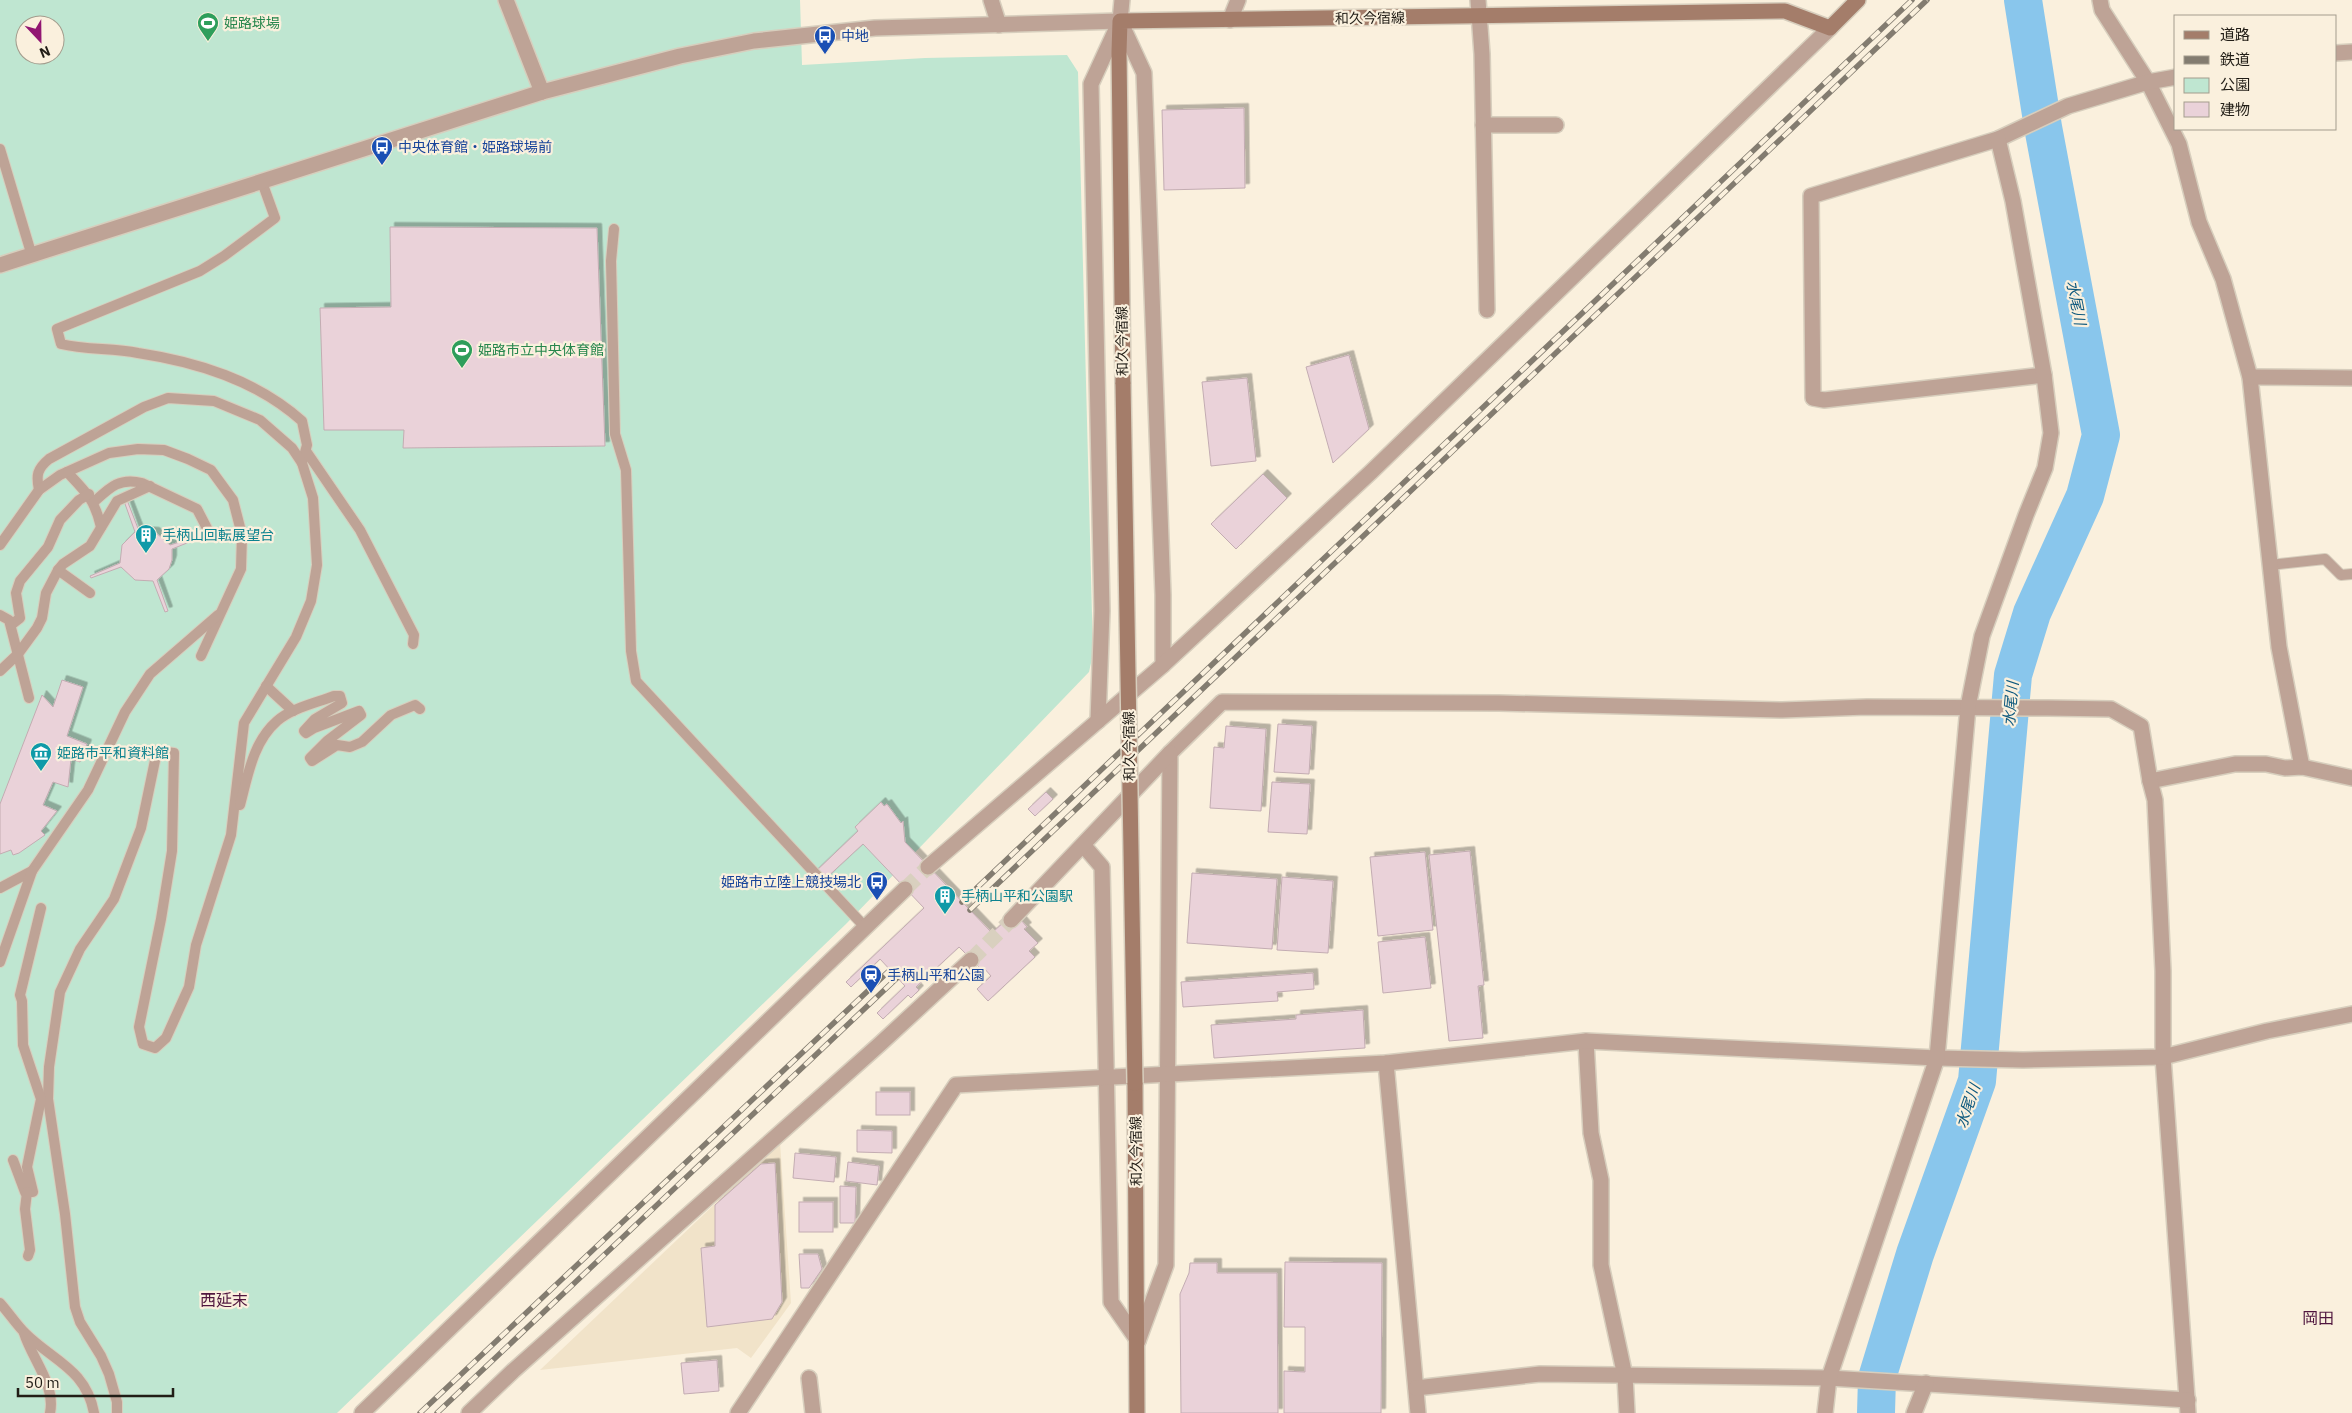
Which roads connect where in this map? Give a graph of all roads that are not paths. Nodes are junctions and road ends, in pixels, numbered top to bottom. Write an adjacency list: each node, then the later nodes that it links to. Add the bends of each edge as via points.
1 (506, 0): 17 (street)
2 (991, 0): 11 (street)
3 (1122, 0): 10 (street)
4 (1238, 0): 9 (street)
5 (1478, 0): 8 (street)
6 (1858, 0): 12 (main road)
7 (2100, 0): 16 (street, via 2102,10)
8 (1478, 17): 9 (main road, 和久今宿線); 12 (main road, 和久今宿線, via 1785,12); 19 (street)
9 (1230, 20): 10 (main road, 和久今宿線)
10 (1120, 21): 11 (street); 49 (street, via 1144,73 1164,595); 56 (street, via 1091,84 1102,611); 85 (main road, 和久今宿線, bridge)
11 (999, 24): 17 (street, via 875,28 754,41 680,56)
12 (1830, 28): 49 (street, via 1378,465)
13 (2352, 52): 14 (street)
14 (2337, 53)
15 (2174, 77): 16 (street)
16 (2148, 82): 20 (street, via 2068,106); 28 (street, via 2179,144 2199,222 2222,279)
17 (542, 92): 22 (street)
18 (1556, 124): 19 (street)
19 (1484, 125): 26 (street)
20 (1998, 139): 27 (street, via 2013,201); 27 (street, via 1811,196 1813,398 1824,400)
21 (0, 149): 24 (lane)
22 (262, 182): 24 (street); 30 (lane, via 275,218 224,256 192,274 57,329 62,344 137,352 194,365 256,388 302,421)
23 (614, 230): 69 (lane, via 611,261 615,434 626,470 631,651 636,681)
24 (32, 256): 25 (street)
25 (0, 266)
26 (1487, 310)
27 (2044, 375): 53 (street, via 2051,433 2045,468 1982,636)
28 (2250, 377): 29 (street); 39 (street)
29 (2352, 378)
30 (306, 452): 31 (lane); 46 (lane, via 360,530 414,635)
31 (302, 463): 34 (lane, via 292,448 260,420 214,401 168,398 144,407 49,459 39,468 36,477); 51 (lane, via 313,498 317,565 310,602 296,637)
32 (67, 472): 34 (lane); 35 (lane); 43 (lane, via 110,453 138,449 164,450 211,470 233,500 242,535 240,568)
33 (150, 486): 35 (lane, via 133,481 119,482); 36 (lane, via 117,501); 37 (lane, via 197,509)
34 (39, 490): 38 (lane)
35 (91, 498): 36 (lane); 45 (lane, via 80,500 60,520 45,551 20,581 16,593 20,618)
36 (100, 527): 40 (lane, via 90,546)
37 (211, 536)
38 (0, 545)
39 (2270, 565): 41 (lane, via 2325,559 2341,575); 58 (street, via 2279,647)
40 (58, 570): 42 (lane); 47 (lane, via 46,593 40,622)
41 (2352, 574)
42 (90, 593)
43 (220, 612): 48 (lane); 64 (lane, via 150,674 126,712 88,790)
44 (0, 615): 45 (lane, via 7,617)
45 (11, 625): 47 (lane)
46 (413, 644)
47 (18, 654): 50 (lane); 52 (lane)
48 (201, 656)
49 (1163, 665): 56 (street)
50 (0, 671)
51 (266, 686): 55 (lane); 61 (lane, via 244,723)
52 (29, 698)
53 (1968, 707): 57 (street, via 1782,710 1493,703 1222,702); 60 (street, via 2111,709 2141,726); 75 (street)
54 (420, 709): 55 (lane, via 415,705 391,715 362,742 350,747 338,746 312,761 310,758 327,740 361,715 360,711 306,733 304,731 315,719 342,703 340,696)
55 (293, 711): 61 (lane, via 277,720 260,740)
56 (1098, 721): 63 (street)
57 (1170, 753): 62 (street); 77 (street)
58 (2302, 767): 59 (street); 60 (street, via 2235,764)
59 (2352, 778)
60 (2150, 782): 74 (street, via 2158,834)
61 (232, 835): 79 (lane, via 196,945 189,987 166,1038 155,1048 142,1044 139,1027 172,851 174,753 157,751 141,828 114,899 80,949 60,992)
62 (1084, 846): 68 (street); 78 (street, via 1102,866)
63 (928, 867)
64 (32, 871): 65 (lane); 71 (lane)
65 (0, 888)
66 (905, 889): 69 (street)
67 (41, 908): 79 (lane, via 20,995 23,1045)
68 (1011, 920)
69 (860, 922): 95 (street)
70 (971, 960): 96 (street)
71 (0, 962)
72 (2352, 1014): 74 (street)
73 (1586, 1041): 75 (street); 76 (street); 86 (street, via 1591,1133 1600,1180 1601,1264)
74 (2163, 1057): 75 (street); 91 (street)
75 (1937, 1058): 88 (street)
76 (1386, 1063): 77 (street); 90 (street)
77 (1168, 1074): 78 (street); 85 (street, via 1166,1265)
78 (1107, 1076): 85 (street, via 1112,1302); 97 (street, via 956,1085)
79 (45, 1099): 81 (lane, via 28,1152 27,1167 33,1192); 94 (lane, via 66,1214 75,1307 80,1322 110,1374)
80 (13, 1160): 81 (lane, via 25,1192)
81 (28, 1192): 82 (lane)
82 (28, 1256)
83 (0, 1303): 84 (lane)
84 (24, 1332): 92 (lane, via 48,1387 52,1404); 93 (lane, via 73,1372 92,1398)
85 (1138, 1341): 99 (main road, 和久今宿線)
86 (1625, 1376): 88 (street); 90 (street, via 1540,1374); 101 (street)
87 (809, 1378): 98 (street)
88 (1829, 1378): 89 (street); 102 (street)
89 (1926, 1383): 91 (street); 103 (street)
90 (1416, 1388): 100 (street)
91 (2188, 1407)
92 (50, 1413)
93 (94, 1413)
94 (118, 1413)
95 (362, 1413)
96 (469, 1413)
97 (738, 1413)
98 (813, 1413)
99 (1137, 1413)
100 (1418, 1413)
101 (1627, 1413)
102 (1825, 1413)
103 (1914, 1413)

